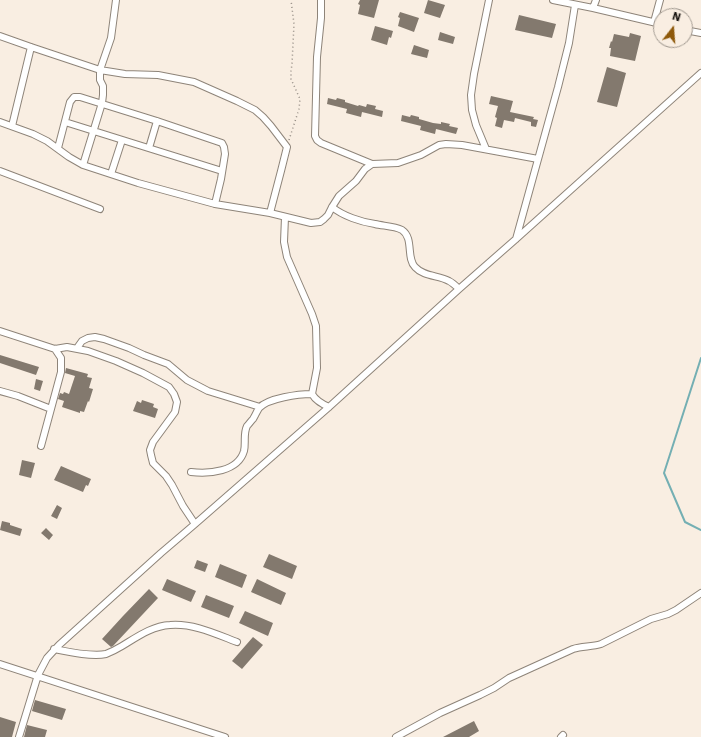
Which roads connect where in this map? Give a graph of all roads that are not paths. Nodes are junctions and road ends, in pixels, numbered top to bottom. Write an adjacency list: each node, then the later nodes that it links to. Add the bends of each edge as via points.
1 (116, 0): 11 (street, via 111,38)
2 (321, 0): 25 (street, via 315,136 321,143)
3 (489, 0): 22 (street, via 471,95 476,125)
4 (553, 0): 6 (street)
5 (596, 0): 7 (street)
6 (575, 5): 7 (street); 23 (street, via 563,65)
7 (593, 8): 8 (street)
8 (653, 22)
9 (0, 36): 10 (street)
10 (31, 47): 11 (street); 17 (street)
11 (100, 70): 13 (street, via 103,86); 32 (street, via 166,76 194,82 255,110 286,147)
12 (701, 73): 34 (street)
13 (102, 103): 14 (street); 16 (street, via 80,97 73,98); 18 (street)
14 (157, 121): 21 (street); 27 (street, via 222,143 225,154)
15 (0, 122): 17 (street)
16 (65, 122): 18 (street); 20 (street)
17 (12, 126): 20 (street)
18 (93, 131): 19 (street); 24 (street)
19 (122, 140): 21 (street); 28 (street)
20 (58, 148): 24 (street)
21 (149, 148): 27 (street)
22 (486, 150): 23 (street); 25 (street, via 446,144 398,163)
23 (538, 159): 34 (street)
24 (83, 164): 28 (street)
25 (372, 164): 30 (street, via 339,196)
26 (0, 171): 31 (street)
27 (222, 171): 29 (street)
28 (111, 174): 29 (street, via 138,184)
29 (214, 204): 32 (street)
30 (332, 207): 33 (street, via 320,222 311,223); 35 (street, via 349,217 404,232 410,245 412,264 422,272 449,281)
31 (100, 208)
32 (270, 213): 33 (street)
33 (285, 217): 40 (street, via 284,242 287,257 316,326 317,368)
34 (516, 239): 35 (street)
35 (459, 289): 42 (street)
36 (0, 331): 38 (street)
37 (77, 348): 38 (street); 41 (street, via 88,338 104,339 168,364 187,380 208,391); 46 (street, via 143,373 169,387 174,394 177,402 175,412 150,450 154,463 166,476)
38 (55, 350): 43 (street, via 61,358 61,364)
39 (0, 391): 43 (street)
40 (312, 394): 41 (street, via 287,397); 42 (street, via 315,399)
41 (260, 407): 45 (street, via 247,427 244,450 239,461 226,468 201,473)
42 (329, 407): 46 (street)
43 (51, 409): 44 (street)
44 (41, 446)
45 (191, 472)
46 (195, 524): 49 (street)
47 (701, 594): 55 (street, via 668,614 651,619 601,644 573,649 514,675)
48 (237, 642): 49 (street, via 198,628 171,625 151,630 106,654)
49 (54, 650): 51 (street)
50 (0, 664): 51 (street)
51 (38, 676): 52 (street); 53 (street)
52 (213, 735): 54 (street)
53 (19, 737)
54 (225, 737)
55 (396, 737)

